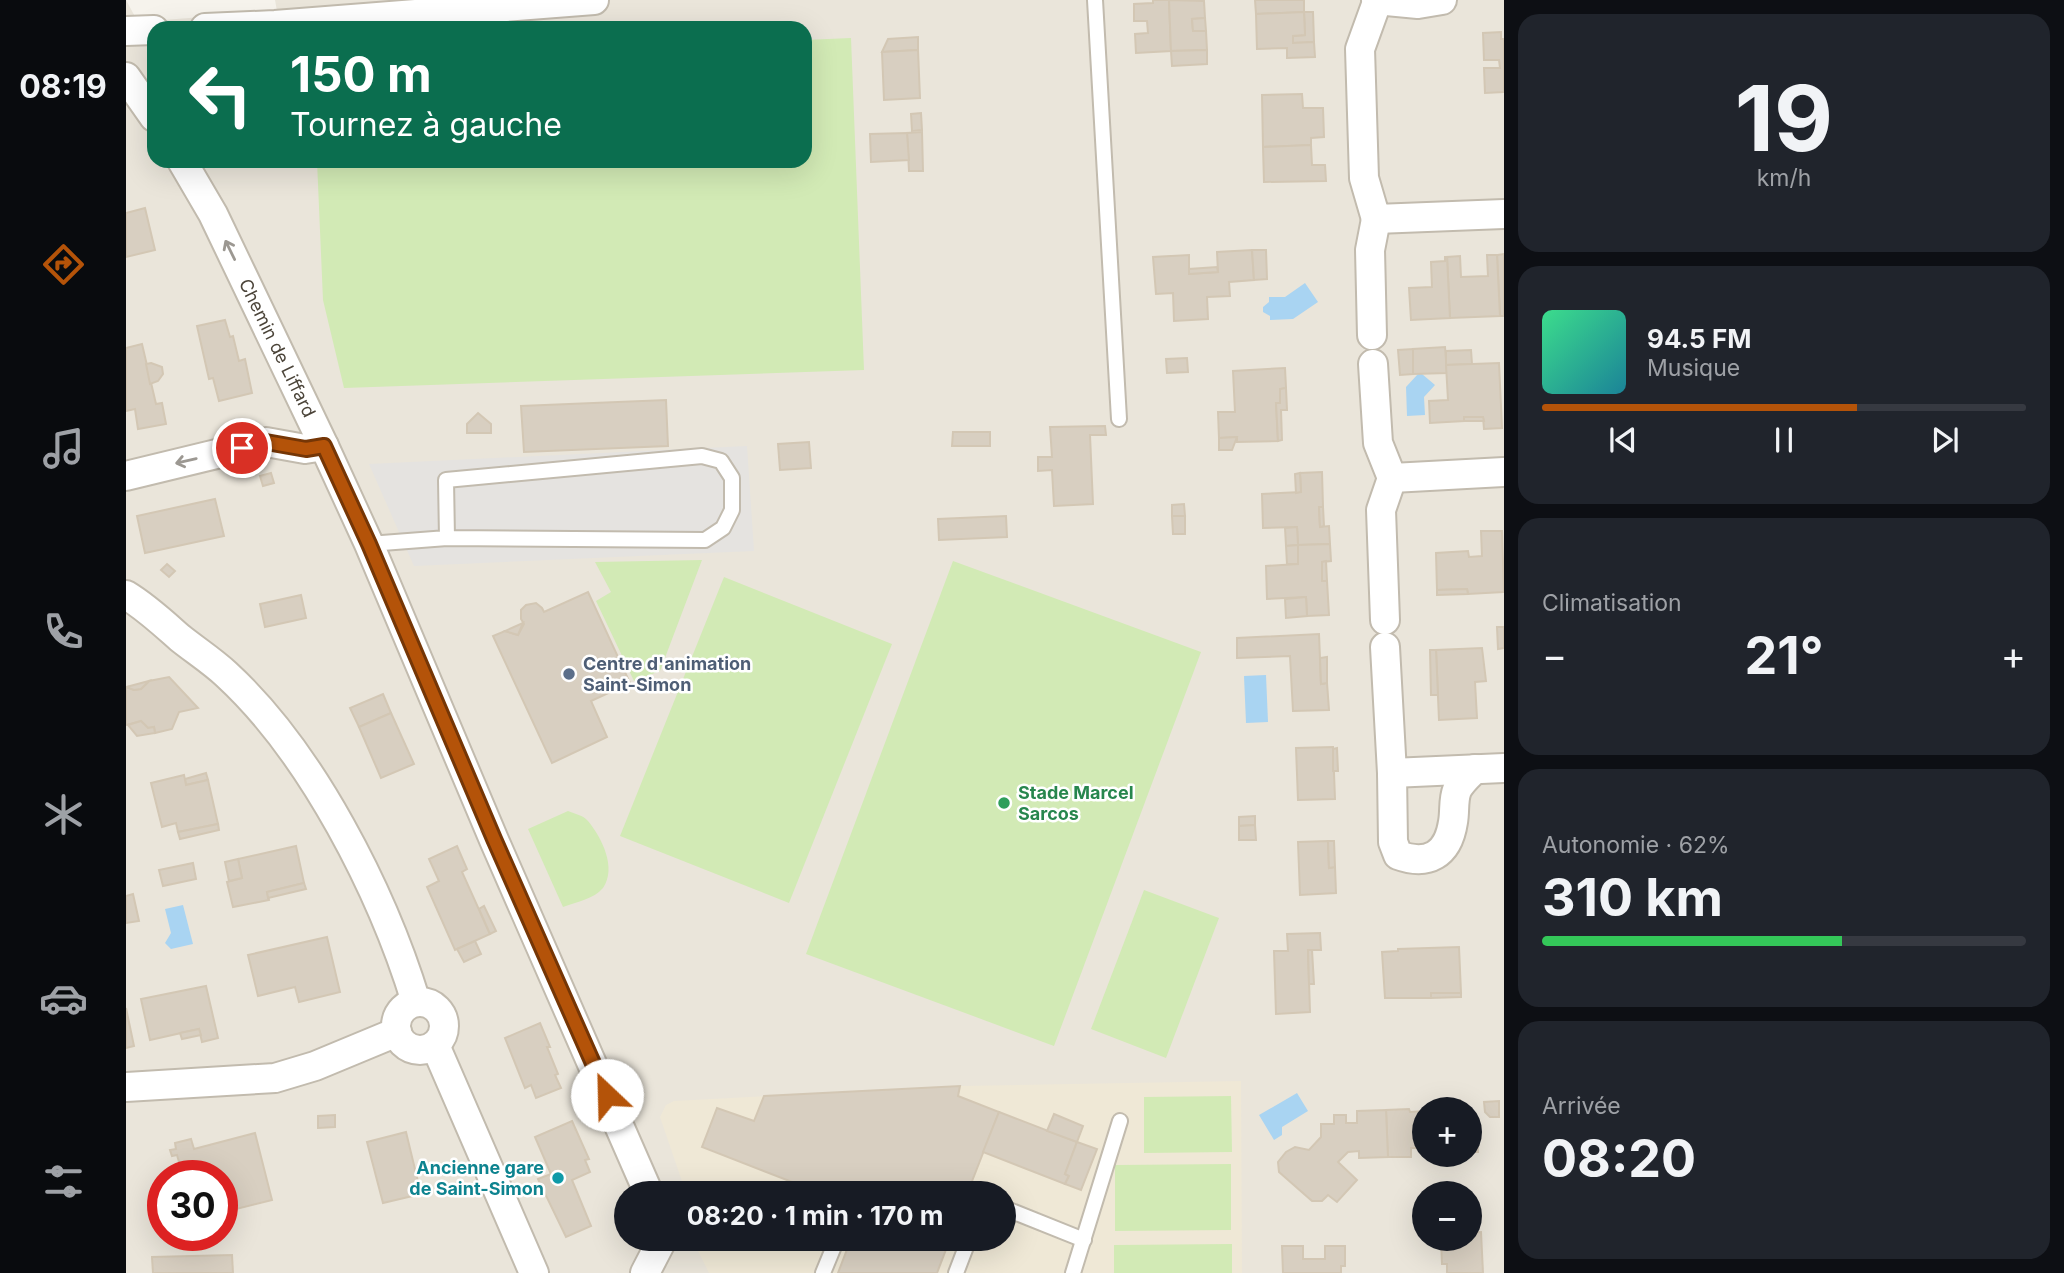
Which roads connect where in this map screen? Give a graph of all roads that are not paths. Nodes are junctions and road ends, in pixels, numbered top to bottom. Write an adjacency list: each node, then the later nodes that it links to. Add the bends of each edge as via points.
1 (594, 0): 5 (street)
2 (1095, 0): 15 (lane)
3 (1442, 0): 4 (street, via 1418,4)
4 (1376, 1): 12 (street, via 1360,49 1364,178)
5 (326, 21)
6 (147, 30): 7 (street)
7 (126, 31)
8 (126, 77): 9 (street)
9 (147, 107)
10 (186, 168): 16 (street, Chemin de Liffard, one-way to 10, via 213,214)
11 (1504, 214): 12 (street)
12 (1376, 219): 13 (street, via 1370,250)
13 (1372, 335)
14 (1373, 364): 19 (street, via 1378,443)
15 (1119, 419)
16 (324, 446): 18 (street, one-way to 18, via 306,449 266,442); 21 (street, Chemin de Liffard)
17 (1504, 472): 19 (street)
18 (126, 476)
19 (1392, 478): 25 (street, via 1381,510)
20 (447, 538): 20 (lane, via 705,540 723,528 732,510 732,478 720,461 702,456 446,480); 21 (lane)
21 (369, 544): 31 (street, Chemin de Liffard)
22 (126, 595): 26 (street, via 226,674 271,722 332,809 383,912)
23 (1504, 768): 24 (street)
24 (1475, 769): 25 (street); 25 (street, via 1458,786 1453,824 1443,847 1430,859 1413,860 1398,855 1393,842)
25 (1392, 773)
26 (416, 1002): 27 (street, via 403,1010); 28 (street, via 434,1007 442,1015 444,1030)
27 (397, 1032): 28 (street, via 405,1045 419,1050); 29 (street, via 275,1078)
28 (435, 1045): 38 (street)
29 (126, 1087)
30 (1121, 1121): 33 (lane)
31 (643, 1181)
32 (1016, 1213): 33 (lane)
33 (1084, 1240): 41 (lane)
34 (656, 1251): 37 (street)
35 (832, 1251): 39 (lane)
36 (964, 1251): 40 (lane)
37 (645, 1272)
38 (534, 1273)
39 (824, 1273)
40 (956, 1273)
41 (1073, 1273)

